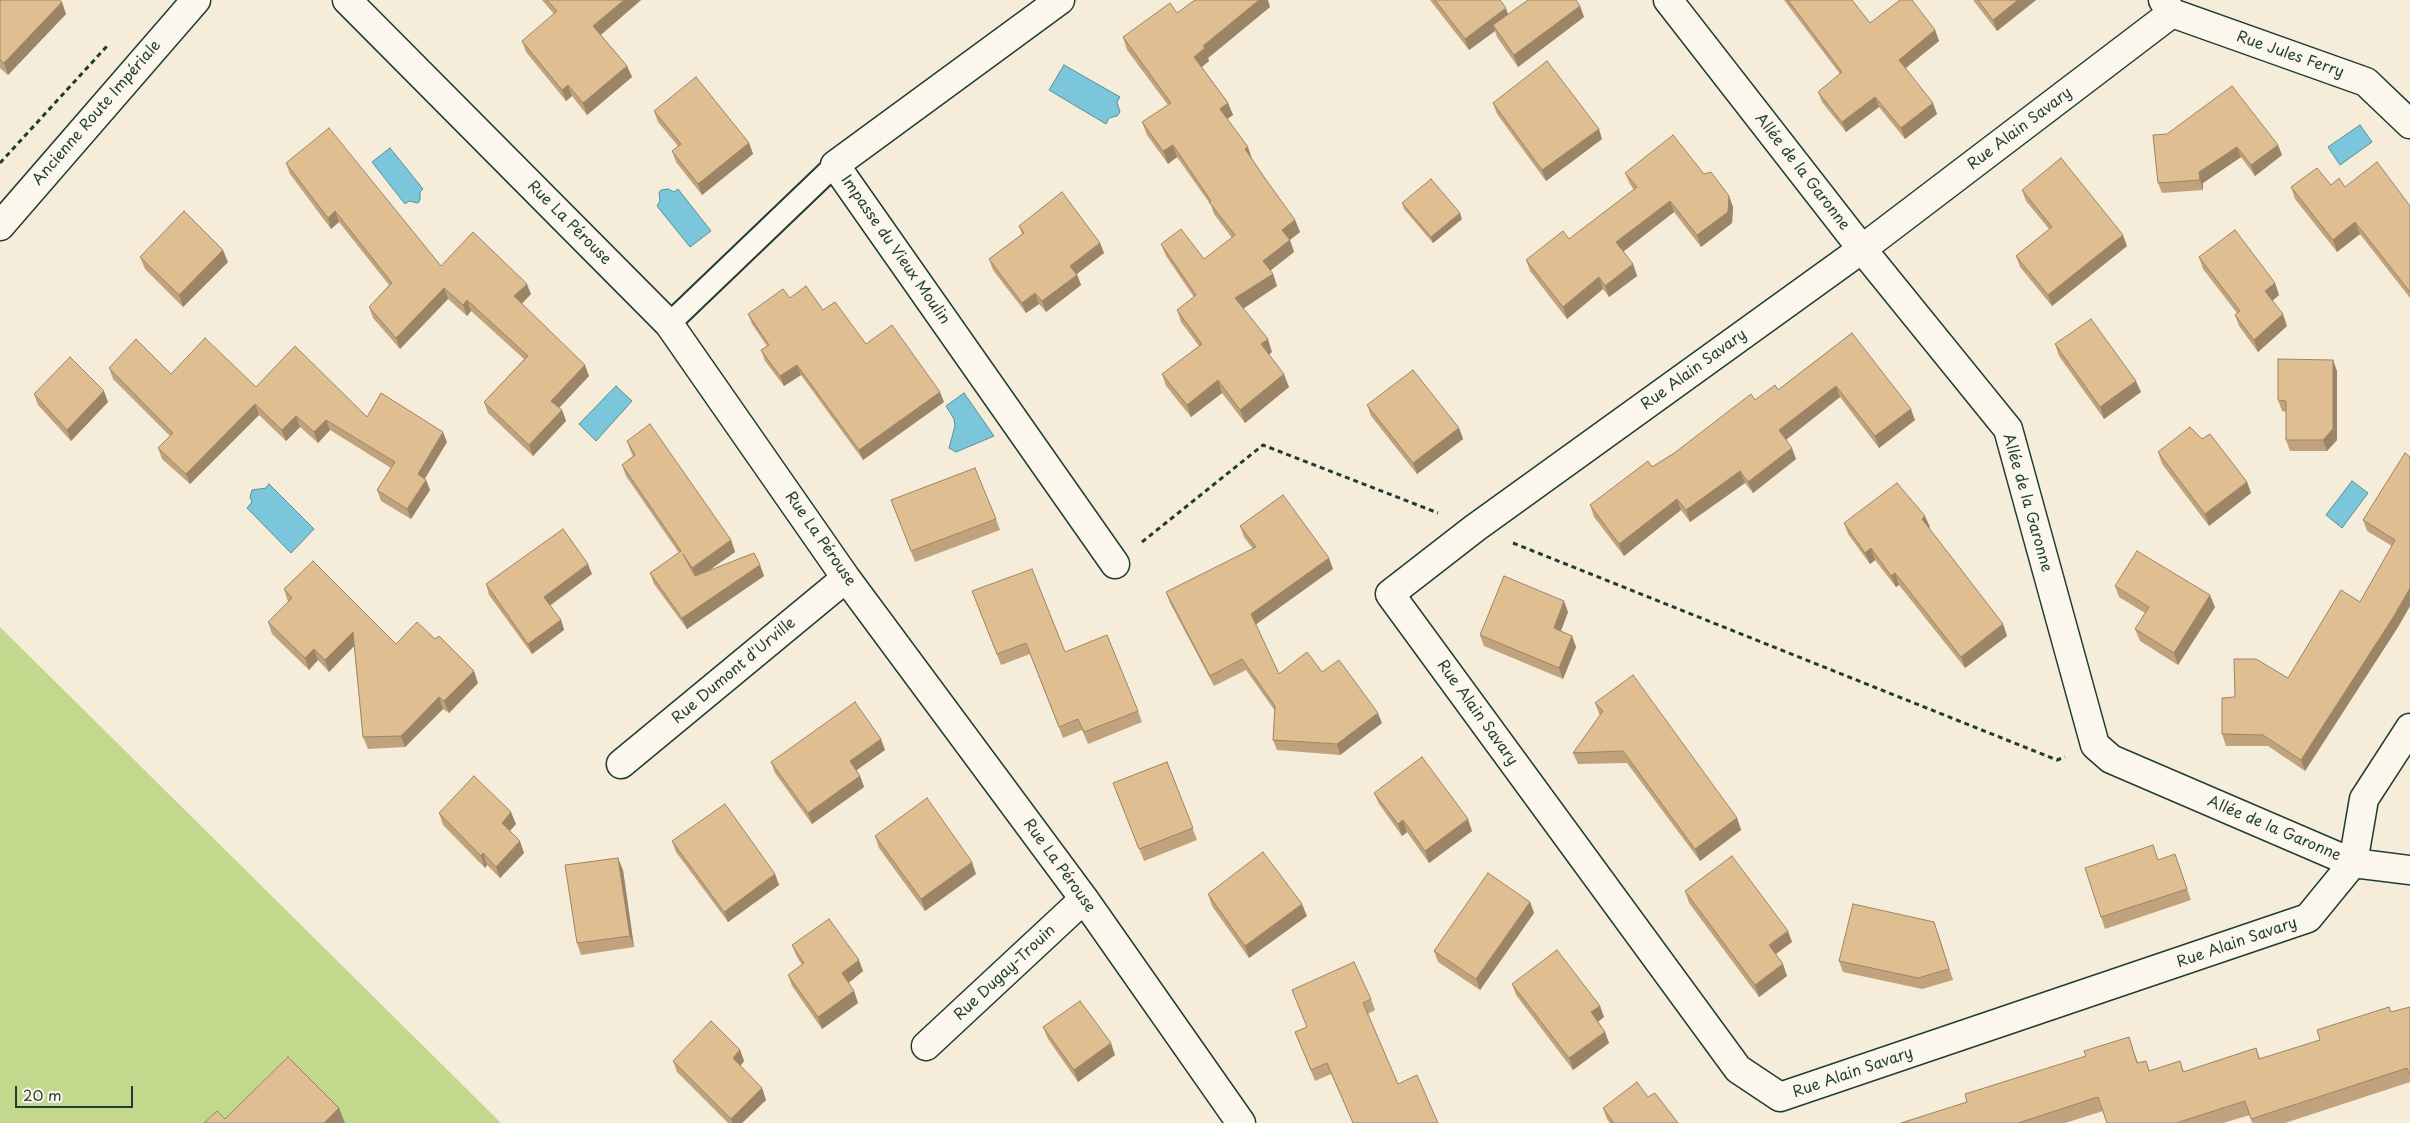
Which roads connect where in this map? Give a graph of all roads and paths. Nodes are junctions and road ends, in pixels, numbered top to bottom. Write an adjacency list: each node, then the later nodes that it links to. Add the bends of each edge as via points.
1 (196, 0): 10 (street, Ancienne Route Impériale)
2 (347, 0): 12 (street, Rue La Pérouse)
3 (1060, 0): 9 (street, Impasse du Vieux Moulin)
4 (1668, 0): 11 (street, Allée de la Garonne)
5 (2168, 6): 7 (street, Rue Jules Ferry, via 2366,82); 11 (street, Rue Alain Savary)
6 (110, 42): 8 (path)
7 (2410, 124)
8 (0, 163)
9 (834, 165): 12 (lane); 14 (street, Impasse du Vieux Moulin)
10 (0, 226)
11 (1862, 248): 13 (street, Rue Alain Savary); 17 (street, Allée de la Garonne, via 2008,429)
12 (669, 324): 15 (street, Rue La Pérouse)
13 (1475, 528): 14 (path, via 1263,445); 17 (path, via 2057,760); 19 (street, Rue Alain Savary, via 1390,594 1738,1069 1780,1097 2308,918)
14 (1115, 564)
15 (846, 578): 18 (street, Rue Dumont d'Urville); 21 (street, Rue La Pérouse)
16 (2410, 728): 19 (street, via 2364,799)
17 (2095, 745): 19 (street, Allée de la Garonne, via 2111,759)
18 (621, 764)
19 (2353, 863): 20 (street, Allée de la Garonne)
20 (2410, 870)
21 (1084, 899): 22 (street, Rue Dugay-Trouin); 23 (street, Rue La Pérouse)
22 (926, 1046)
23 (1241, 1123)

